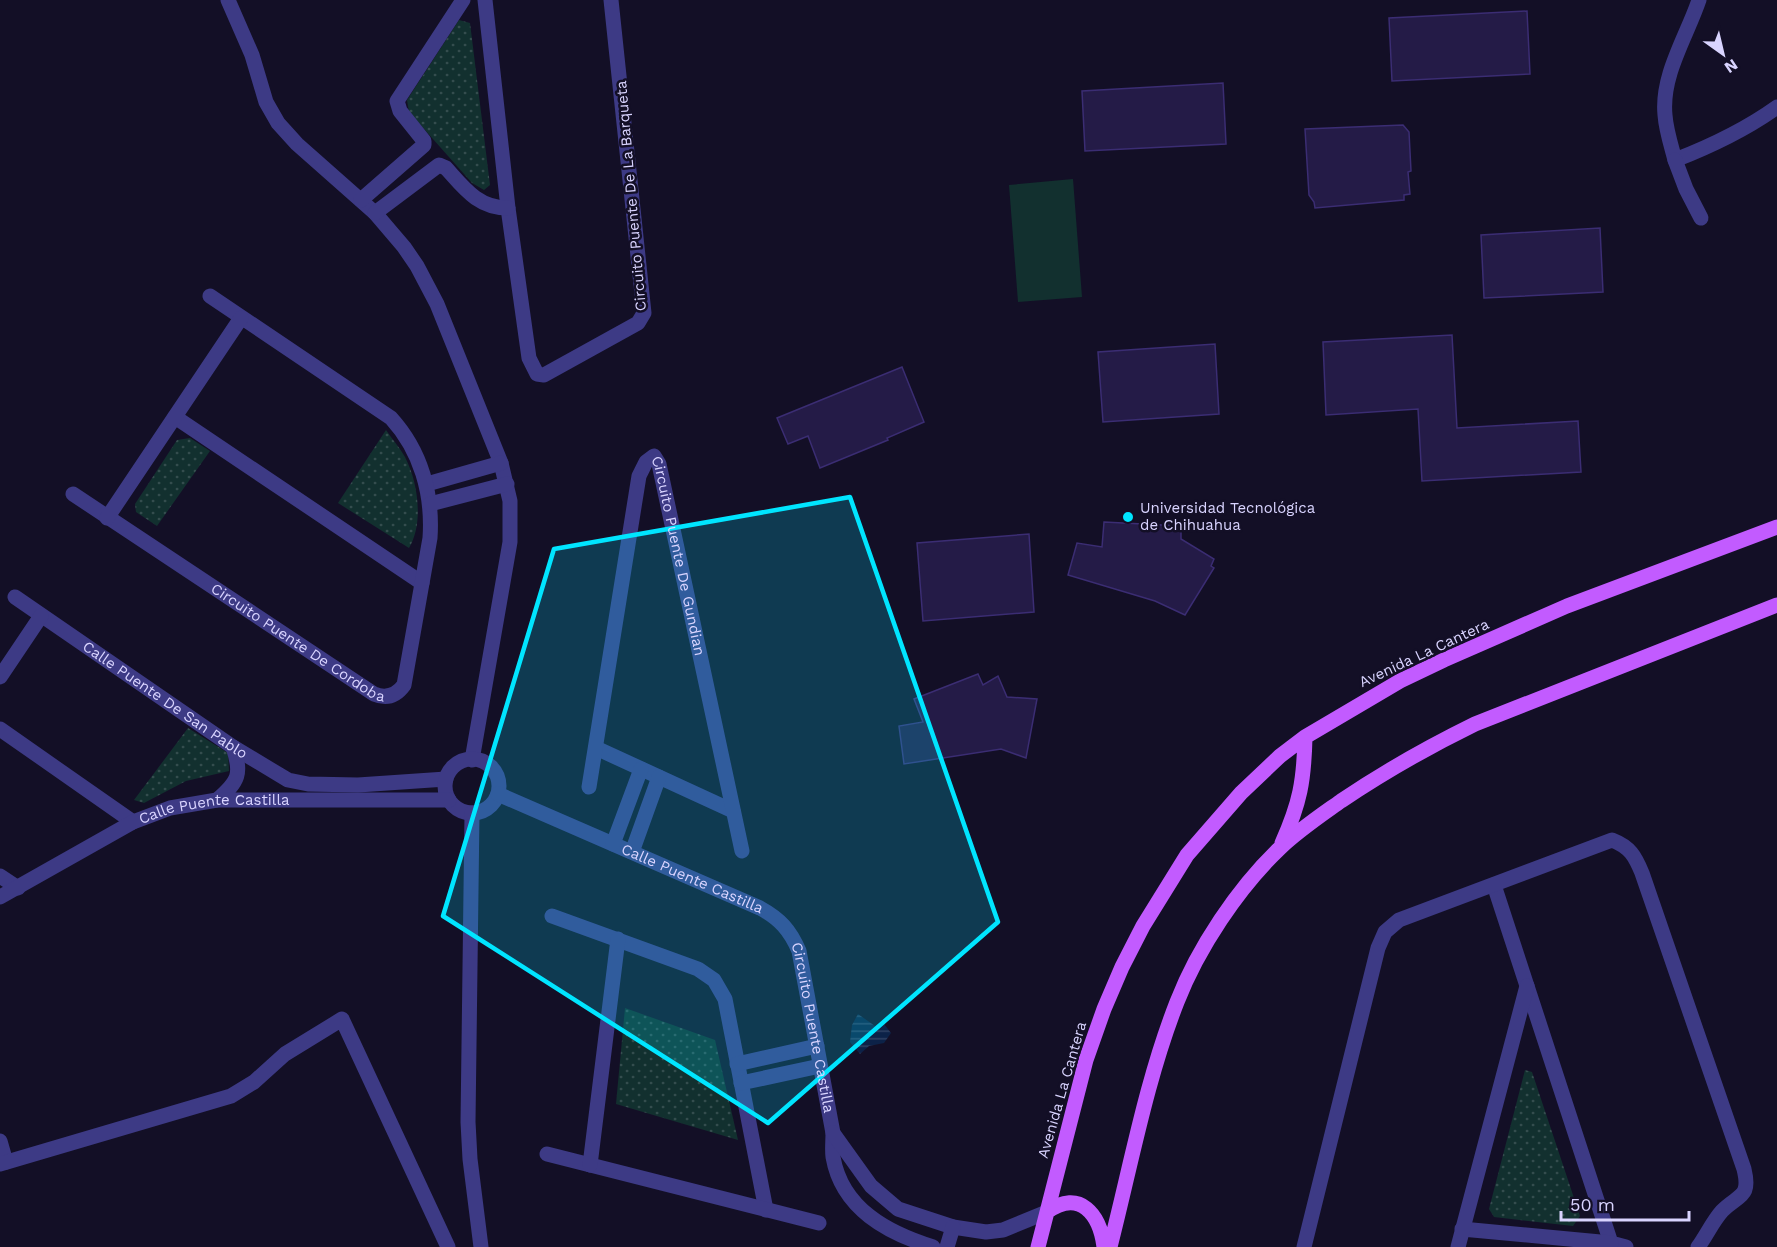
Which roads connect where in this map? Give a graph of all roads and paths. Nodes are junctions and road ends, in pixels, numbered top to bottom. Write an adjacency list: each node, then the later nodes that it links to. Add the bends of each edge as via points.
1 (228, 0): 8 (street, via 252,55 266,102 278,123)
2 (463, 0): 8 (street, via 397,101 424,145)
3 (485, 0): 9 (street, Circuito Puente De La Barqueta)
4 (611, 0): 9 (street, Circuito Puente De La Barqueta, via 644,307 642,319 550,372 537,374 529,358)
5 (1699, 0): 7 (street, via 1674,61 1666,93 1665,114)
6 (1777, 107): 7 (street, via 1714,145)
7 (1675, 160): 11 (street)
8 (361, 200): 10 (street)
9 (507, 208): 10 (street, via 495,208 476,199 439,165)
10 (375, 213): 15 (street, via 428,284)
11 (1701, 218)
12 (210, 296): 13 (street, Circuito Puente De Cordoba)
13 (241, 318): 14 (street); 16 (street, Circuito Puente De Cordoba, via 391,418 408,439)
14 (175, 417): 20 (street); 22 (street)
15 (501, 463): 16 (street); 17 (street)
16 (427, 484): 19 (street, Circuito Puente De Cordoba)
17 (507, 484): 19 (street); 31 (street, via 511,519 508,565)
18 (73, 495): 20 (street, Circuito Puente De Cordoba)
19 (430, 504): 22 (street, Circuito Puente De Cordoba, via 430,538)
20 (107, 518): 22 (street, Circuito Puente De Cordoba, via 380,696 394,694 404,685)
21 (1777, 527): 28 (main road, Avenida La Cantera, via 1567,606 1444,660 1365,700)
22 (423, 583)
23 (15, 597): 25 (street, Calle Puente De San Pablo)
24 (1777, 605): 46 (main road, via 1475,724 1364,786)
25 (41, 616): 26 (street); 29 (street, Calle Puente De San Pablo)
26 (0, 677)
27 (0, 729): 44 (street)
28 (1305, 737): 46 (main road, via 1299,799); 67 (main road, Avenida La Cantera, via 1280,756 1212,825 1187,855 1143,926 1104,1009 1086,1060)
29 (233, 747): 35 (street, Calle Puente De San Pablo); 39 (street, via 238,774 230,789)
30 (596, 748): 32 (street); 37 (street, Circuito Puente De Gundian); 42 (street, Circuito Puente De Gundian, via 639,476 654,456 659,464)
31 (472, 760): 34 (street, via 453,767); 38 (street, via 486,763 496,773)
32 (641, 769): 33 (street); 45 (street)
33 (659, 777): 42 (street); 48 (street)
34 (446, 779): 36 (street, Calle Puente Castilla); 40 (street)
35 (288, 780): 36 (street, Calle Puente Castilla)
36 (358, 784): 41 (street)
37 (589, 787)
38 (498, 794): 43 (street, via 491,806); 45 (street, Calle Puente Castilla)
39 (217, 800): 41 (street, Calle Puente Castilla); 44 (street, Calle Puente Castilla, via 170,808)
40 (449, 800): 41 (street, Calle Puente Castilla); 43 (street, via 458,810)
41 (359, 801)
42 (733, 811): 47 (street, Circuito Puente De Gundian)
43 (472, 813): 71 (street, via 468,1122)
44 (133, 822): 51 (street, Calle Puente Castilla)
45 (613, 844): 48 (street, Calle Puente Castilla)
46 (1280, 848): 79 (main road, via 1227,911 1178,1000 1159,1052)
47 (742, 851)
48 (632, 852): 54 (street, Calle Puente Castilla, via 760,908)
49 (0, 876): 51 (street)
50 (1494, 885): 56 (street); 80 (street, via 1399,920 1385,932); 82 (street, via 1612,840 1632,852 1747,1183 1742,1195 1722,1211)
51 (18, 888): 52 (street, Calle Puente Castilla)
52 (0, 897)
53 (552, 916): 55 (street)
54 (785, 925): 57 (street, Circuito Puente Castilla, via 799,951)
55 (618, 939): 58 (street, via 698,969 714,980 725,999); 65 (street)
56 (1527, 986): 70 (street); 72 (street)
57 (817, 1046): 58 (street); 59 (street, Circuito Puente Castilla)
58 (737, 1064): 60 (street)
59 (820, 1066): 60 (street); 61 (street, Circuito Puente Castilla)
60 (741, 1083): 66 (street)
61 (833, 1133): 69 (street, Circuito Puente Castilla, via 860,1173 884,1199 898,1209); 75 (street, Circuito Puente Castilla, via 838,1175 860,1207 888,1230)
62 (0, 1141): 64 (street)
63 (547, 1155): 65 (street)
64 (3, 1163): 73 (street, via 231,1096 254,1082 285,1054 342,1019)
65 (590, 1165): 66 (street)
66 (766, 1210): 68 (street)
67 (1047, 1212): 69 (street, Circuito Puente Castilla, via 1004,1230 986,1232); 77 (main road, Avenida La Cantera); 78 (main road, via 1057,1205 1080,1205 1097,1218)
68 (819, 1223)
69 (953, 1227): 76 (street)
70 (1462, 1229): 72 (street); 81 (street)
71 (480, 1245): 74 (street)
72 (1619, 1245)
73 (448, 1247)
74 (464, 1247)
75 (933, 1247)
76 (947, 1247)
77 (1038, 1247)
78 (1104, 1247)
79 (1110, 1247)
80 (1304, 1247)
81 (1458, 1247)
82 (1698, 1247)

